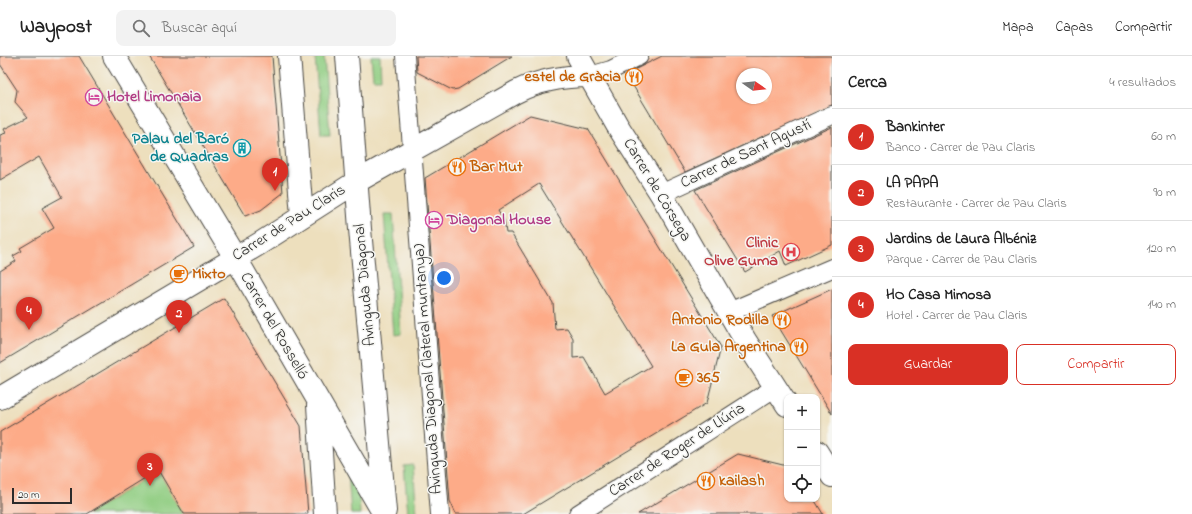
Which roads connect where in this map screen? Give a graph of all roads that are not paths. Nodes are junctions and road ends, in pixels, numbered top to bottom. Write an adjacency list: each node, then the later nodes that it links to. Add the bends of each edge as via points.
1 (114, 56): 13 (main road, Carrer del Rosselló)
2 (289, 56): 12 (main road)
3 (347, 56): 10 (main road, Avinguda Diagonal)
4 (405, 56): 9 (street, Avinguda Diagonal (lateral muntanya))
5 (578, 56): 7 (main road, Carrer de Còrsega)
6 (639, 56): 7 (street, via 611,70)
7 (590, 76): 9 (main road, Carrer de Pau Claris, via 564,77 522,89); 11 (main road, Carrer de Còrsega, via 617,125)
8 (832, 115): 11 (street, Carrer de Sant Agustí)
9 (411, 152): 10 (main road, Carrer de Pau Claris); 23 (street, Avinguda Diagonal (lateral muntanya))
10 (356, 182): 12 (main road, Carrer de Pau Claris); 22 (main road, Avinguda Diagonal)
11 (661, 194): 15 (main road, Carrer de Còrsega)
12 (302, 216): 13 (main road, Carrer de Pau Claris)
13 (235, 258): 17 (main road, Carrer de Pau Claris); 18 (main road, Carrer del Rosselló)
14 (832, 268): 15 (street)
15 (729, 312): 16 (main road, Carrer de Còrsega)
16 (781, 396): 24 (street, Carrer de Roger de Llúria)
17 (0, 398)
18 (318, 401): 21 (main road); 22 (main road, Carrer del Rosselló)
19 (820, 457): 20 (main road)
20 (832, 476)
21 (325, 514)
22 (385, 514)
23 (440, 514)
24 (578, 514)

